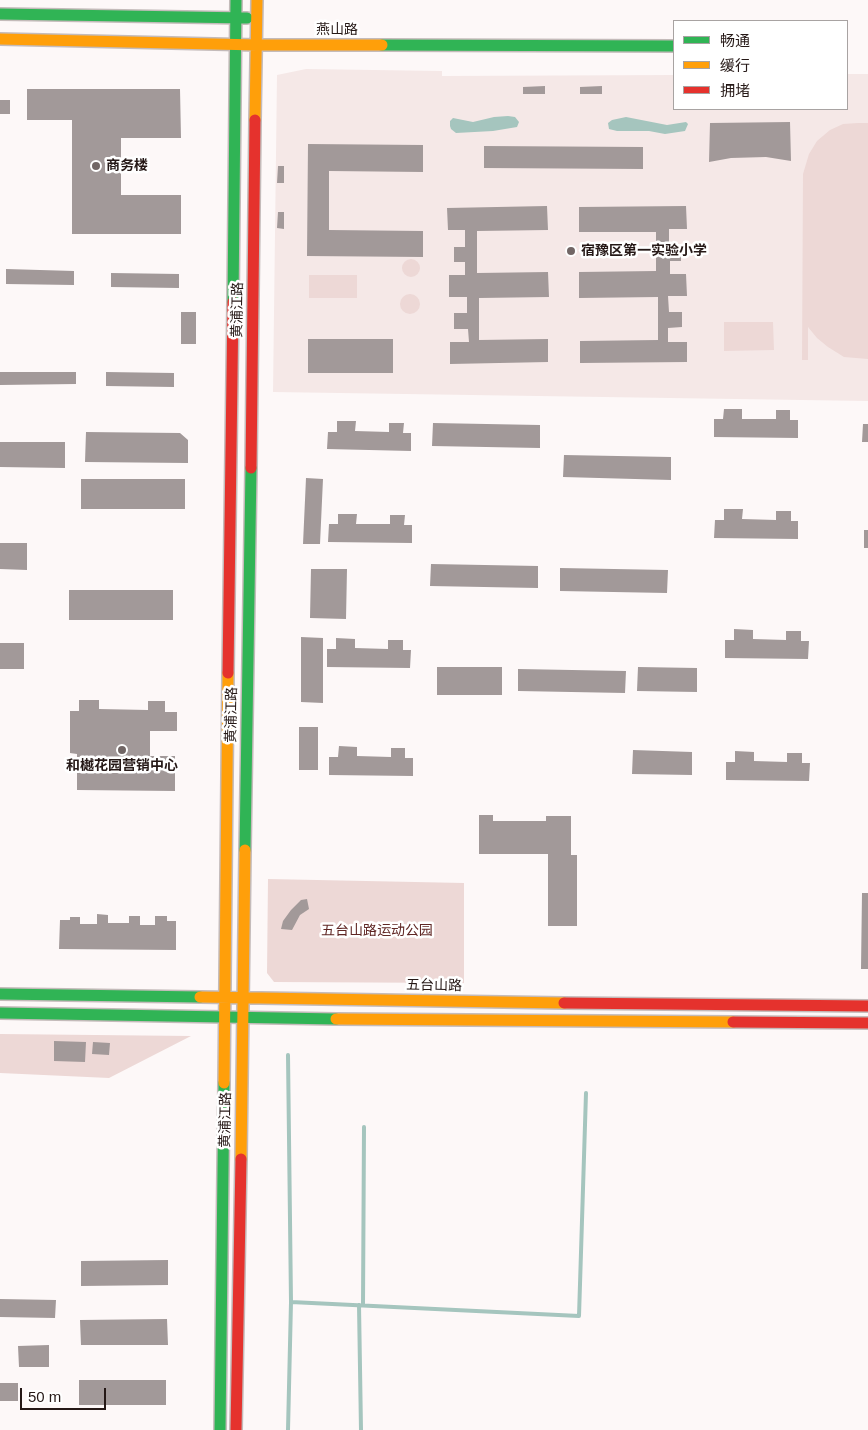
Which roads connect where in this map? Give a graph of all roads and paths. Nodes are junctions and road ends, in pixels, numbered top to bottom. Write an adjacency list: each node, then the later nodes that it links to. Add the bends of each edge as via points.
1 (236, 0): 4 (street, 黄浦江路)
2 (258, 0): 5 (street, 黄浦江路)
3 (0, 14): 4 (street)
4 (236, 18): 5 (street); 7 (street, 黄浦江路)
5 (257, 18): 8 (street, 黄浦江路)
6 (0, 40): 7 (street, 燕山路)
7 (236, 44): 8 (street, 燕山路); 11 (street, 黄浦江路)
8 (257, 45): 9 (street, 燕山路); 12 (street, 黄浦江路)
9 (673, 46)
10 (0, 994): 11 (street, 五台山路)
11 (224, 998): 12 (street, 五台山路); 15 (street, 黄浦江路)
12 (242, 998): 13 (street, 五台山路); 16 (street, 黄浦江路)
13 (868, 1006)
14 (0, 1013): 15 (street)
15 (224, 1017): 16 (street); 18 (street, 黄浦江路)
16 (243, 1018): 17 (street); 19 (street, 黄浦江路)
17 (868, 1023)
18 (220, 1430)
19 (236, 1430)

